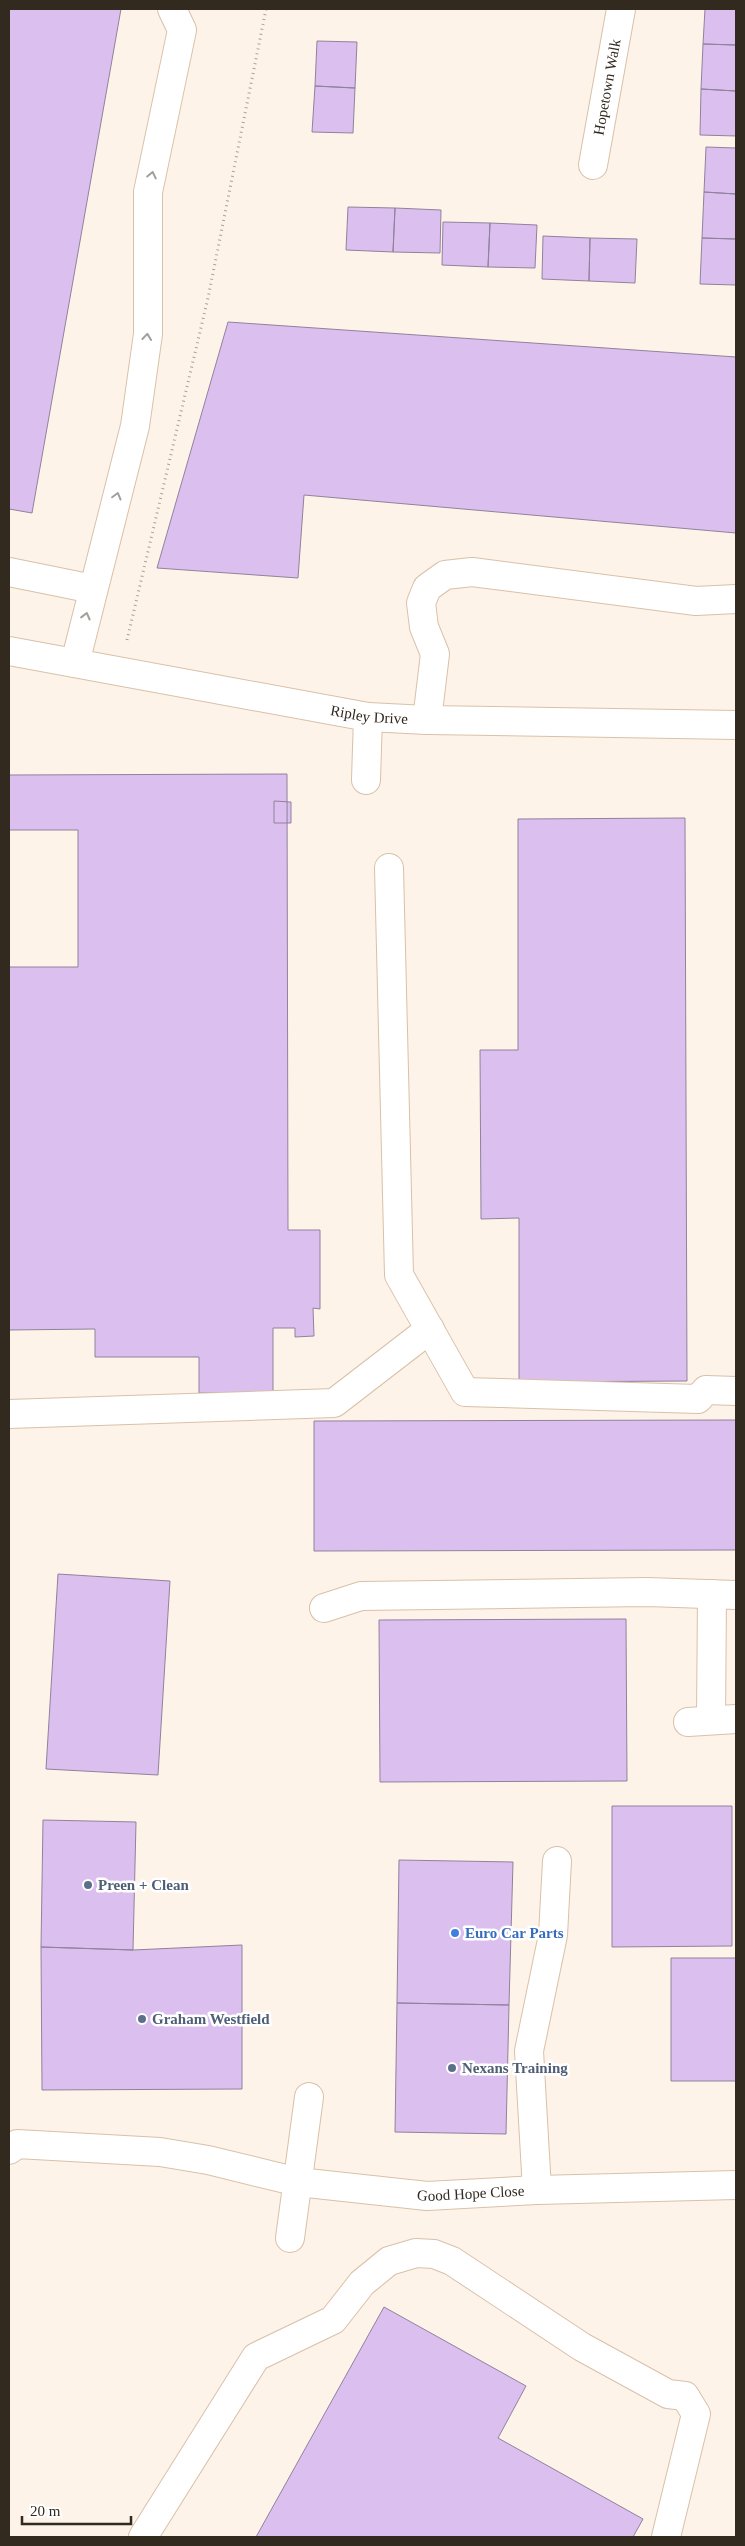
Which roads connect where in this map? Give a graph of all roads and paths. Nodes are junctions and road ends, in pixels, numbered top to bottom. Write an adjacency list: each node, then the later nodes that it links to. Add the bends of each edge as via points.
1 (172, 9): 6 (street, one-way to 1, via 135,426 148,334 148,192 182,30)
2 (266, 9): 10 (path, via 208,298)
3 (621, 9): 4 (street, Hopetown Walk)
4 (593, 165)
5 (9, 572): 6 (street)
6 (93, 589): 9 (street, one-way to 6)
7 (736, 599): 12 (street, via 696,601 472,572 445,575 427,588 421,602 424,627 435,654)
8 (9, 651): 9 (street, Ripley Drive)
9 (75, 664): 10 (street, Ripley Drive)
10 (120, 672): 11 (street, Ripley Drive)
11 (368, 717): 12 (street, Ripley Drive); 14 (street)
12 (427, 720): 13 (street, Ripley Drive)
13 (736, 725)
14 (366, 780)
15 (389, 868): 16 (street, via 400,1275)
16 (430, 1329): 17 (street, via 465,1392 698,1398 706,1390); 18 (street, via 334,1403)
17 (736, 1391)
18 (9, 1414)
19 (724, 1595): 20 (street, via 647,1592 361,1596); 21 (street)
20 (324, 1608)
21 (712, 1720)
22 (557, 1861): 27 (street, via 553,1935 529,2051)
23 (309, 2097): 25 (street)
24 (9, 2150): 25 (street, Good Hope Close, via 17,2144 160,2152)
25 (298, 2182): 27 (street, Good Hope Close, via 427,2196); 28 (street)
26 (736, 2185): 27 (street, Good Hope Close)
27 (537, 2190)
28 (290, 2238)
29 (143, 2537): 30 (street, via 256,2357 332,2320 362,2284 389,2261 416,2253 434,2254 452,2262 582,2347 668,2394 685,2396 696,2414)
30 (666, 2537)

